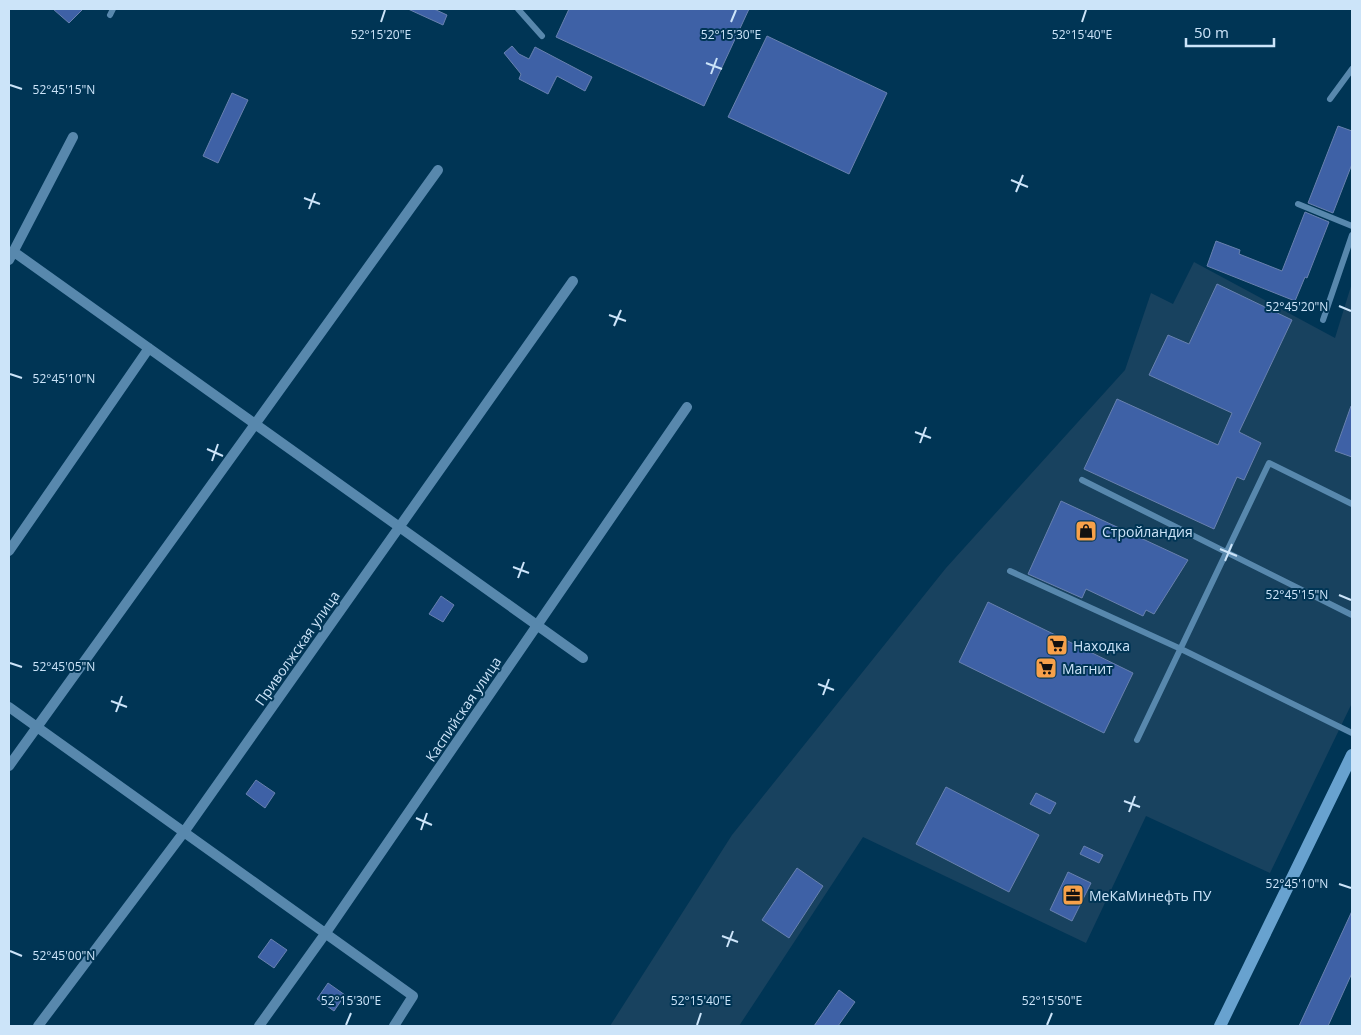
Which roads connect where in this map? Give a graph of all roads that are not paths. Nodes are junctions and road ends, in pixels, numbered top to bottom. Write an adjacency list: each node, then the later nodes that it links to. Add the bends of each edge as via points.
1 (113, 9): 3 (lane)
2 (518, 9): 4 (lane)
3 (110, 15)
4 (542, 36)
5 (1352, 69): 6 (lane)
6 (1330, 99)
7 (73, 137): 12 (street)
8 (438, 170): 17 (street)
9 (1298, 204): 10 (lane)
10 (1352, 226)
11 (1352, 235): 14 (lane)
12 (11, 256): 15 (street)
13 (573, 281): 20 (street, Приволжская улица)
14 (1323, 320)
15 (148, 348): 17 (street); 21 (street)
16 (687, 406): 25 (street, Каспийская улица)
17 (255, 424): 20 (street); 29 (street)
18 (1082, 480): 22 (lane)
19 (1352, 504): 22 (lane, via 1269,463)
20 (399, 527): 25 (street); 34 (street, Приволжская улица)
21 (9, 551)
22 (1226, 553): 24 (lane); 26 (lane)
23 (1010, 571): 26 (lane)
24 (1352, 615)
25 (537, 625): 27 (street); 35 (street, Каспийская улица)
26 (1181, 649): 30 (lane); 31 (lane)
27 (583, 658)
28 (9, 706): 29 (street)
29 (37, 727): 33 (street); 34 (street)
30 (1352, 734)
31 (1137, 740)
32 (1352, 755): 39 (main road)
33 (9, 766)
34 (184, 832): 35 (street); 36 (street, Приволжская улица)
35 (325, 934): 37 (street, Каспийская улица); 38 (street, via 413,996)
36 (38, 1026)
37 (259, 1026)
38 (394, 1026)
39 (1220, 1026)

